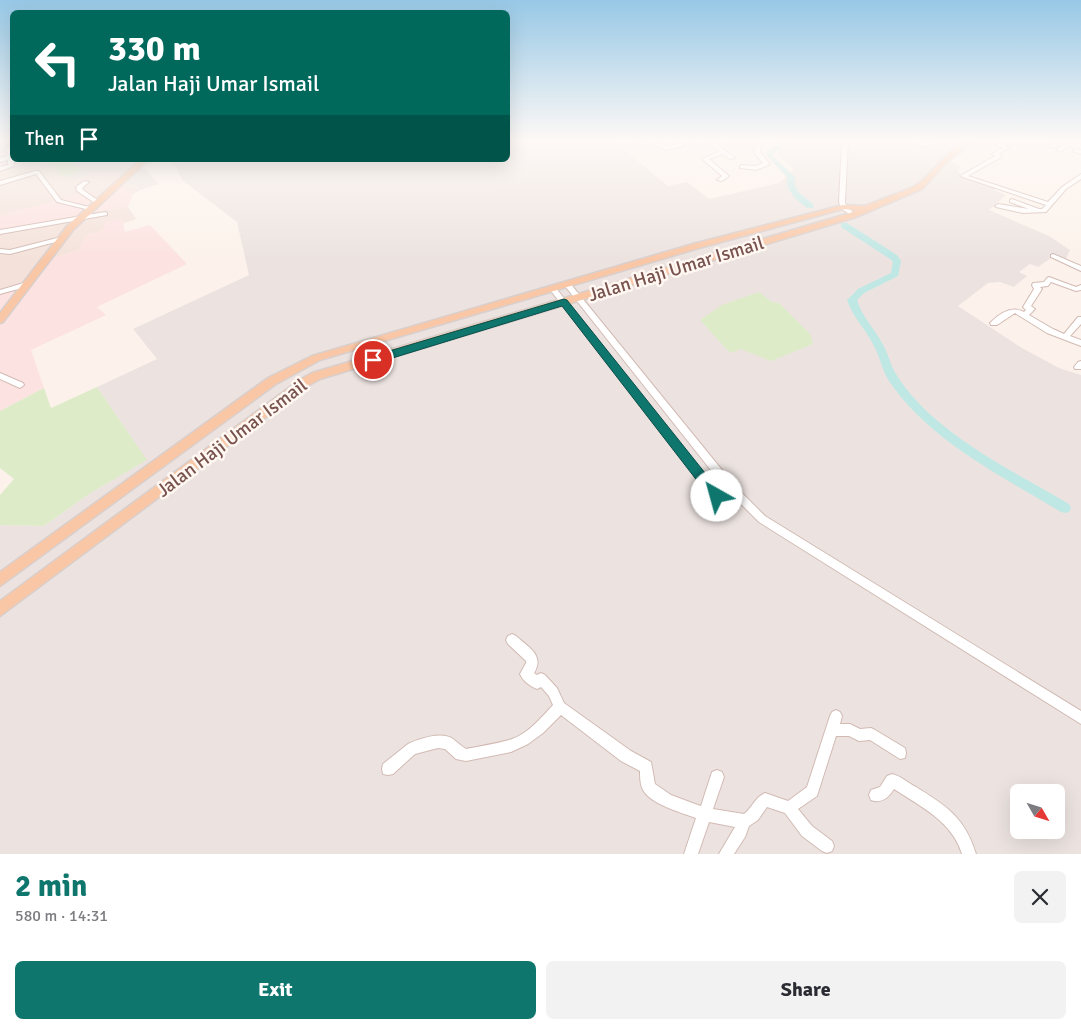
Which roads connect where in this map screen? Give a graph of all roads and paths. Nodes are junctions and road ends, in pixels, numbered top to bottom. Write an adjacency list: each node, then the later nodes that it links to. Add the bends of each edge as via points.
1 (7, 180): 8 (street)
2 (43, 180): 17 (street, via 59,201)
3 (122, 180): 14 (main road)
4 (840, 180): 18 (street)
5 (927, 180): 19 (main road, Jalan Haji Umar Ismail, via 900,196)
6 (975, 180): 15 (street)
7 (1076, 180): 11 (street)
8 (0, 182)
9 (86, 182): 14 (street, via 80,190)
10 (1056, 185): 11 (street)
11 (1067, 186): 12 (street); 15 (street)
12 (1081, 188)
13 (1012, 201): 20 (street)
14 (97, 202): 17 (main road)
15 (1050, 205): 20 (street, via 1045,211)
16 (998, 206): 20 (street)
17 (90, 208): 23 (main road)
18 (837, 208): 19 (main road, Jalan Haji Umar Ismail); 22 (street); 24 (main road); 31 (main road, Jalan Haji Umar Ismail)
19 (865, 208): 22 (main road, Jalan Haji Umar Ismail)
20 (1039, 211)
21 (105, 214): 23 (street)
22 (853, 215): 24 (main road, Jalan Haji Umar Ismail)
23 (80, 218): 25 (street); 26 (main road)
24 (843, 218): 35 (main road, Jalan Haji Umar Ismail)
25 (0, 232)
26 (61, 239): 27 (street); 30 (main road)
27 (0, 252)
28 (1053, 256): 29 (street)
29 (1081, 269)
30 (27, 284): 34 (street); 39 (main road)
31 (567, 284): 33 (main road, Jalan Haji Umar Ismail); 35 (street)
32 (1081, 287): 37 (street, via 1076,289 1049,279 1046,284 1035,285 1038,289 1027,307 1031,309)
33 (553, 289): 36 (street); 46 (main road, Jalan Haji Umar Ismail, via 337,352 296,368 272,381)
34 (0, 292)
35 (578, 298): 36 (main road, Jalan Haji Umar Ismail); 45 (street)
36 (564, 302): 45 (street, via 717,496); 47 (main road, Jalan Haji Umar Ismail, via 316,376)
37 (1025, 315): 40 (street, via 1012,310); 41 (street)
38 (1081, 319): 41 (street)
39 (0, 320)
40 (994, 323)
41 (1066, 337): 42 (street)
42 (1081, 343)
43 (0, 376): 44 (street)
44 (20, 385)
45 (732, 489): 51 (street, via 762,519)
46 (0, 580)
47 (0, 609)
48 (512, 640): 49 (street, via 532,658 526,674 536,682 541,679 553,692)
49 (560, 707): 54 (street, via 534,733 511,746 466,755 445,742 438,742 412,748); 58 (street, via 646,767 649,787 656,794 680,807)
50 (836, 716): 52 (street)
51 (1081, 718)
52 (832, 730): 53 (street, via 871,734); 57 (street, via 812,791)
53 (900, 753)
54 (388, 769)
55 (716, 777): 58 (street)
56 (876, 795): 63 (street, via 884,793 894,781 948,817 963,835)
57 (789, 808): 59 (street, via 765,800 755,814); 60 (street, via 803,828)
58 (704, 812): 59 (street); 61 (street)
59 (738, 821): 62 (street, via 738,837)
60 (827, 846)
61 (690, 854)
62 (726, 854)
63 (969, 854)

